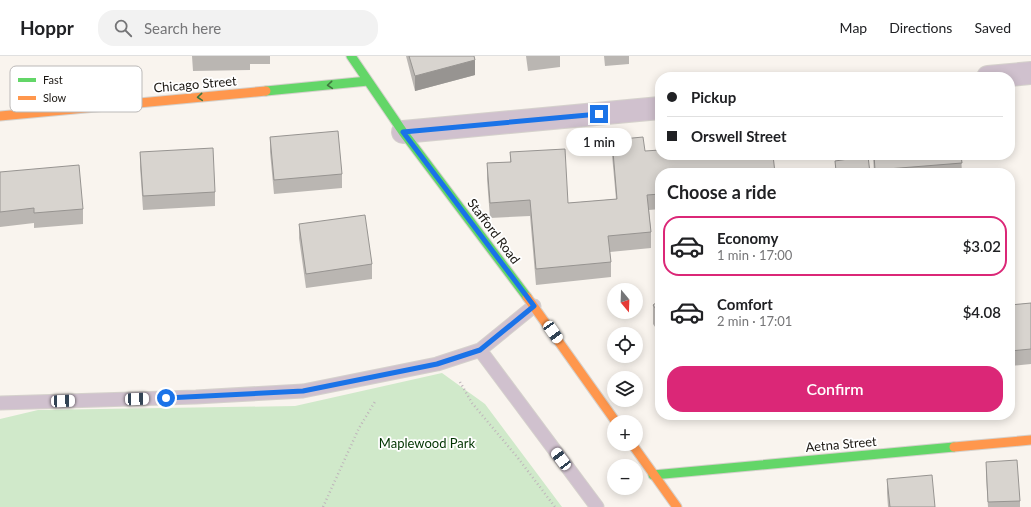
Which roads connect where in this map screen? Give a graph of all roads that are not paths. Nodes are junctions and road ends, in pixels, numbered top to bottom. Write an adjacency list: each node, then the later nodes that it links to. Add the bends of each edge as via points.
1 (351, 56): 4 (street, Stafford Road)
2 (1031, 73): 3 (street)
3 (1015, 74)
4 (368, 81): 5 (street, Chicago Street, one-way to 5); 9 (street, Stafford Road)
5 (142, 102)
6 (655, 108): 9 (street)
7 (42, 112): 8 (street, Chicago Street, one-way to 8)
8 (0, 116)
9 (403, 132): 10 (street, Stafford Road)
10 (534, 306): 11 (lane); 13 (street, Stafford Road)
11 (480, 350): 12 (lane, via 448,361 303,391); 17 (lane)
12 (0, 403)
13 (611, 415)
14 (1031, 440): 16 (street, Aetna Street)
15 (637, 451): 16 (street)
16 (653, 474): 18 (street)
17 (598, 507)
18 (677, 507)

